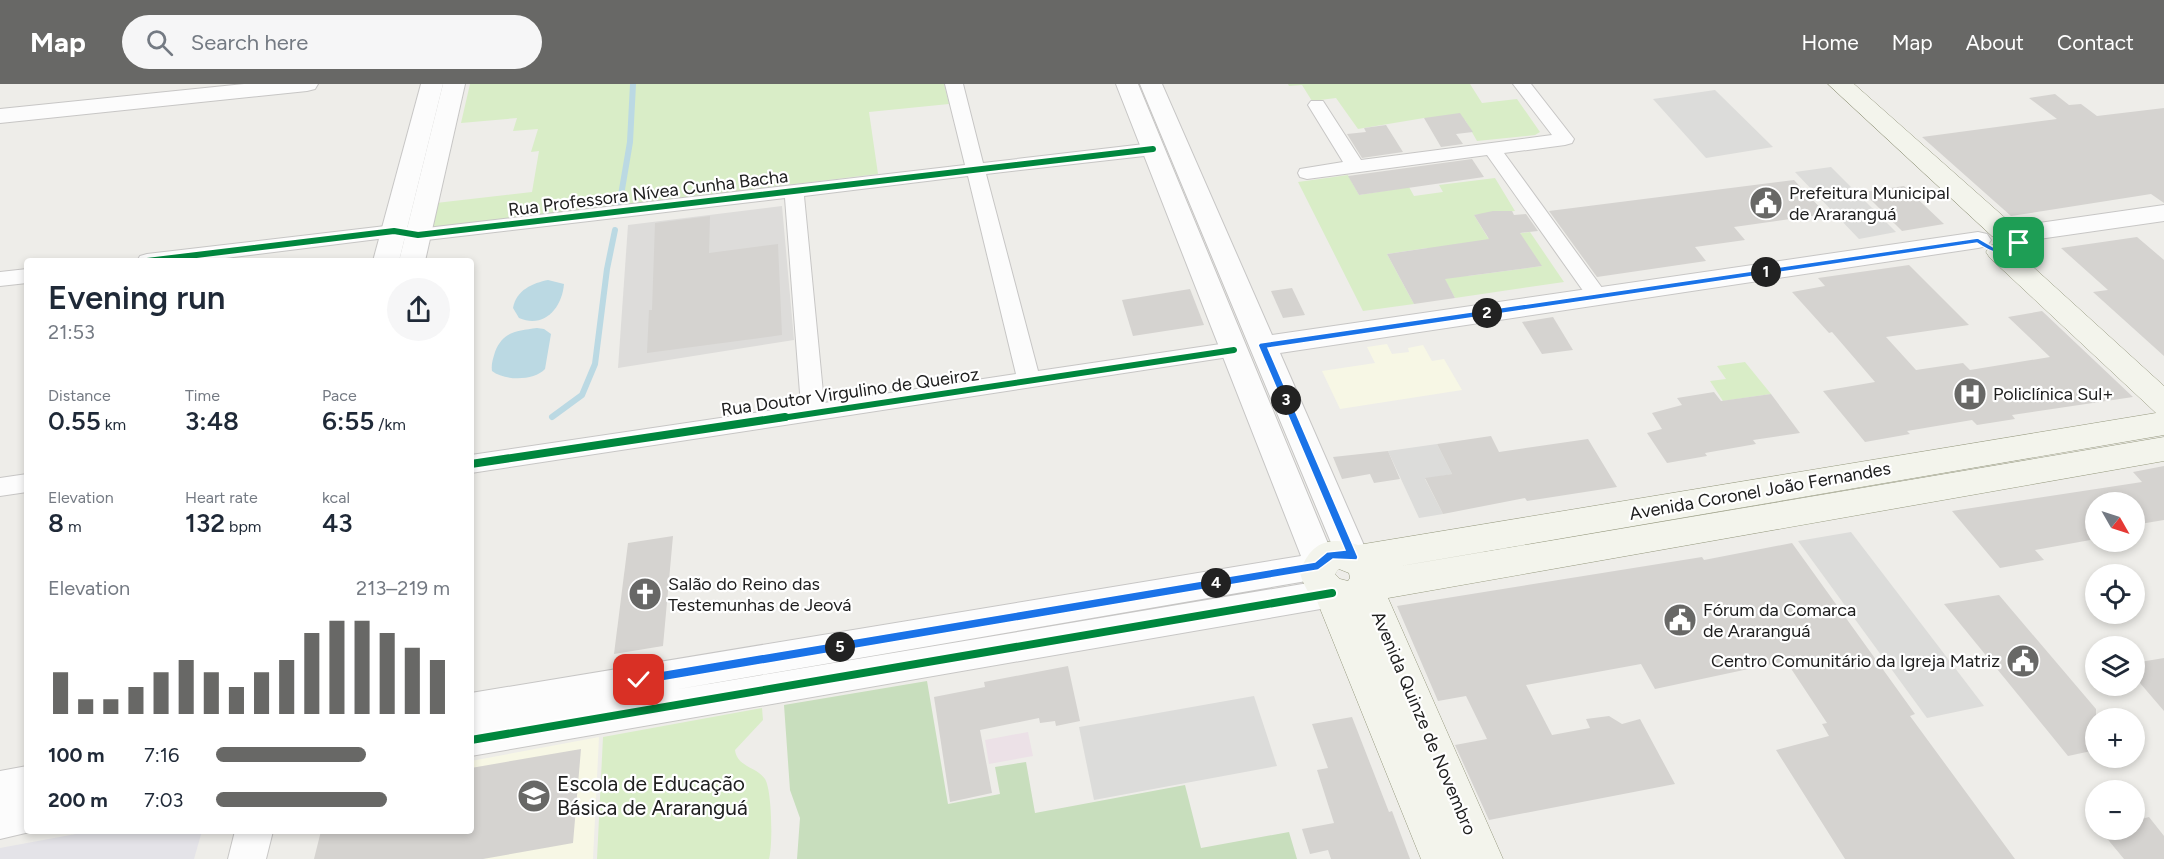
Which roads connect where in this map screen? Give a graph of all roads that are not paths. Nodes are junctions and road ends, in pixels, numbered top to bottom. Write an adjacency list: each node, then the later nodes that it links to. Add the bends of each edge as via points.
1 (307, 84): 11 (street)
2 (432, 84): 19 (street)
3 (454, 84): 20 (street)
4 (954, 84): 15 (street)
5 (1127, 84): 13 (street, Avenida Quinze de Novembro)
6 (1151, 84): 28 (street, Avenida Quinze de Novembro)
7 (1522, 84): 12 (street, via 1565,138)
8 (1818, 84): 21 (main road)
9 (1840, 84): 21 (main road)
10 (1317, 105): 14 (street)
11 (0, 116)
12 (1491, 148): 14 (street); 27 (street)
13 (1153, 149): 15 (street, Rua Professora Nívea Cunha Bacha); 29 (street, Avenida Quinze de Novembro)
14 (1355, 166): 16 (street)
15 (975, 170): 17 (street, Rua Professora Nívea Cunha Bacha); 31 (street)
16 (1307, 173)
17 (794, 191): 20 (street, Rua Professora Nívea Cunha Bacha); 32 (street)
18 (2164, 213): 21 (street)
19 (394, 231): 20 (street, Rua Professora Nívea Cunha Bacha); 22 (street, Rua Professora Nívea Cunha Bacha); 23 (street)
20 (418, 235): 24 (street)
21 (1998, 239): 27 (street); 30 (main road); 33 (main road)
22 (172, 258)
23 (387, 258)
24 (413, 258)
25 (24, 276): 26 (street)
26 (0, 279)
27 (1598, 297): 28 (street)
28 (1263, 345): 29 (street, via 1261,355 1253,358 1239,356); 37 (street, Avenida Quinze de Novembro)
29 (1234, 350): 31 (street, Rua Doutor Virgulino de Queiroz); 37 (street, Avenida Quinze de Novembro)
30 (2164, 379)
31 (1029, 381): 32 (street, Rua Doutor Virgulino de Queiroz)
32 (813, 412): 34 (street, Rua Doutor Virgulino de Queiroz)
33 (2164, 422): 37 (main road, Avenida Coronel João Fernandes)
34 (474, 464)
35 (24, 483): 36 (street)
36 (0, 487)
37 (1341, 571): 38 (street, Avenida Coronel João Fernandes); 39 (street, Avenida Coronel João Fernandes); 46 (main road, Avenida Quinze de Novembro); 47 (main road, Avenida Quinze de Novembro)
38 (474, 709)
39 (474, 739)
40 (24, 784): 41 (street)
41 (0, 788)
42 (24, 817): 43 (street)
43 (0, 821)
44 (253, 834): 45 (street)
45 (247, 859)
46 (1442, 859)
47 (1482, 859)

